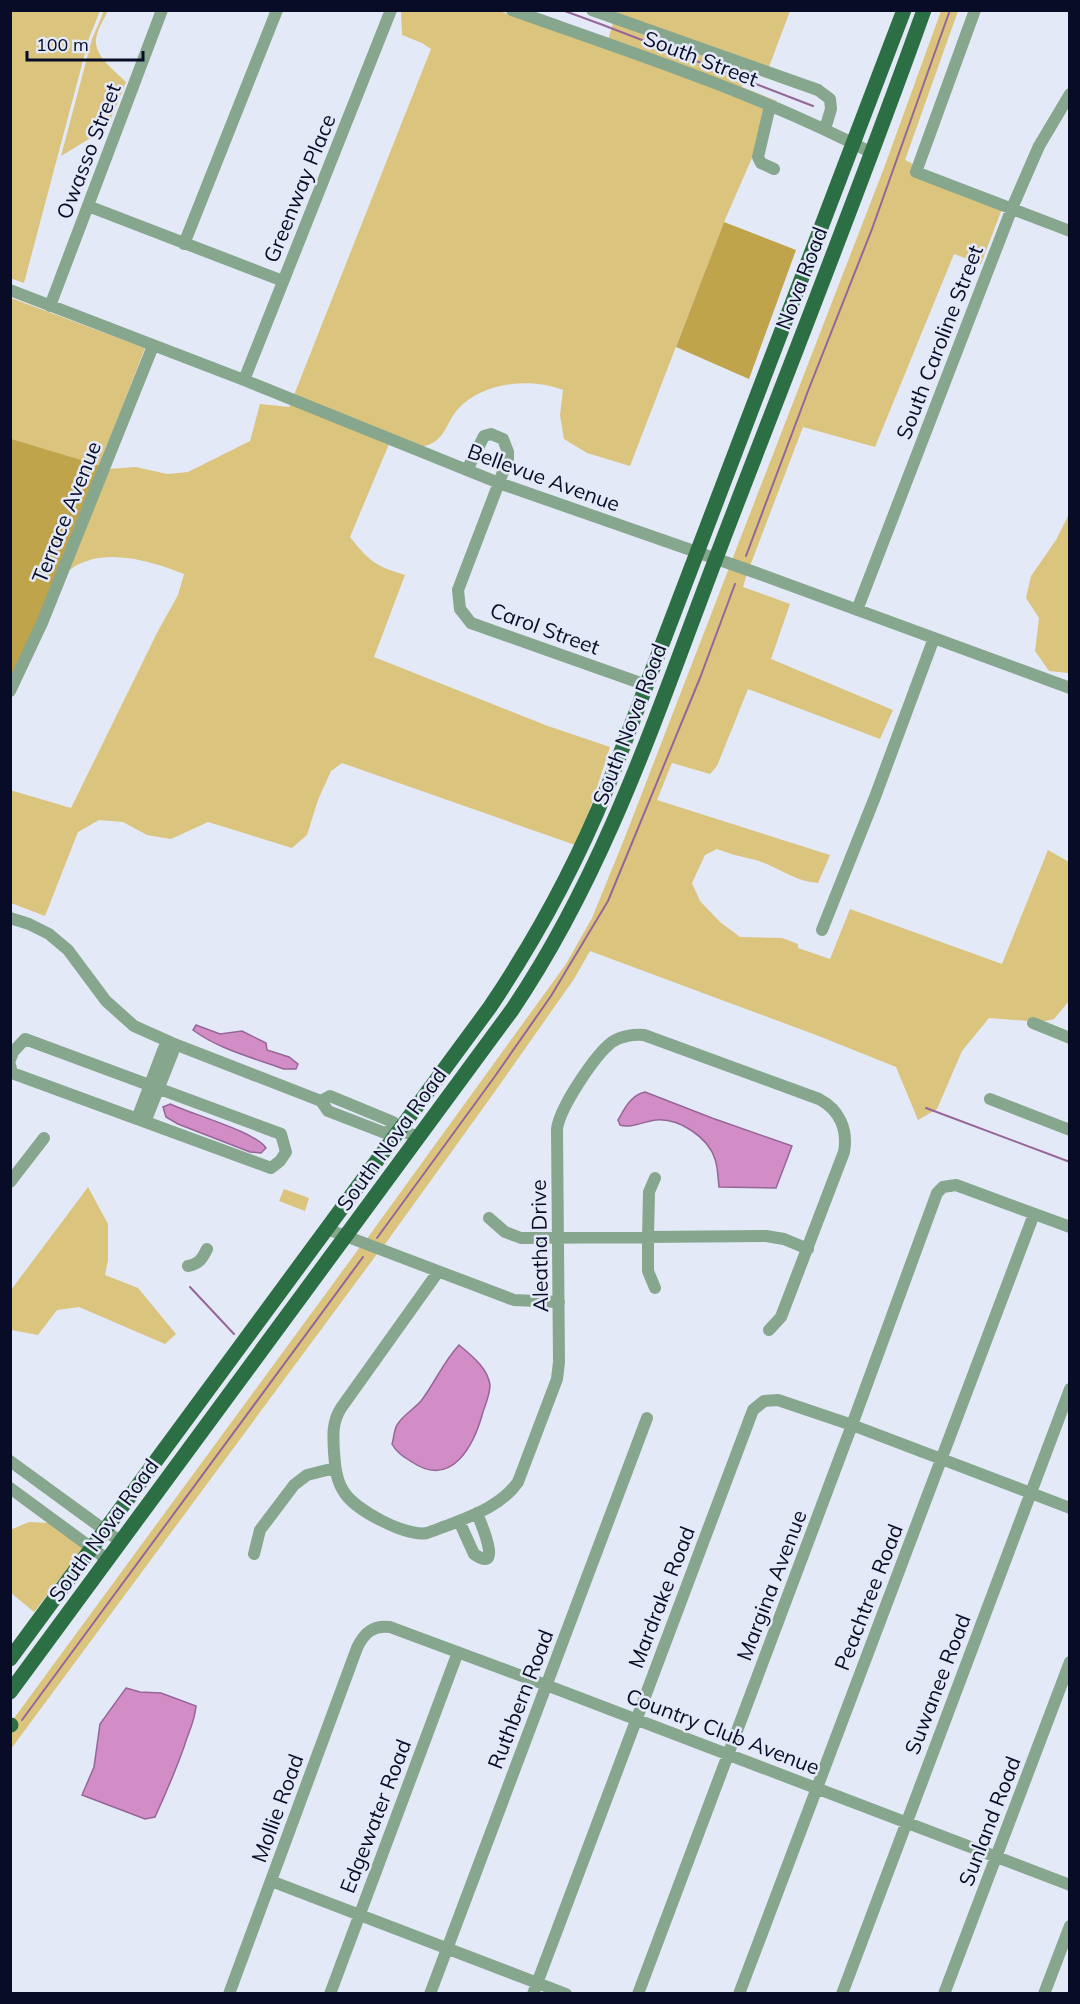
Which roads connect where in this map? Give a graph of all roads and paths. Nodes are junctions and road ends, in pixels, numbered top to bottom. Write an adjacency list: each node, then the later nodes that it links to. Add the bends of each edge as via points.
1 (162, 10): 15 (street, Owasso Street)
2 (276, 10): 18 (street)
3 (391, 10): 19 (street, Greenway Place)
4 (512, 10): 10 (street, South Street, via 698,76)
5 (592, 10): 11 (street, via 818,90 830,99)
6 (904, 10): 12 (main road, Nova Road)
7 (924, 10): 13 (main road, Nova Road)
8 (975, 10): 16 (street, via 916,172)
9 (1070, 94): 16 (street, South Caroline Street, via 1039,146)
10 (770, 106): 11 (street, South Street); 14 (street, via 758,157)
11 (825, 129): 12 (street, South Street)
12 (855, 144): 13 (street, South Street); 26 (main road, Nova Road)
13 (872, 153): 27 (main road, Nova Road)
14 (774, 169)
15 (88, 206): 18 (street); 21 (street, Owasso Street)
16 (1012, 208): 17 (street); 28 (street, South Caroline Street)
17 (1070, 231)
18 (184, 244): 19 (street)
19 (283, 281): 23 (street, Greenway Place)
20 (10, 290): 21 (street, Bellevue Avenue)
21 (50, 306): 22 (street, Bellevue Avenue)
22 (153, 346): 23 (street, Bellevue Avenue); 32 (street, Terrace Avenue, via 42,623)
23 (244, 380): 24 (street, Bellevue Avenue)
24 (467, 470): 25 (street, Bellevue Avenue); 25 (street, Carol Street, via 484,436 498,436 508,452)
25 (499, 483): 26 (street, Bellevue Avenue); 30 (street, Carol Street, via 458,590 460,609 471,623)
26 (697, 552): 27 (street, Bellevue Avenue); 30 (main road, South Nova Road)
27 (715, 559): 28 (street, Bellevue Avenue); 36 (main road, South Nova Road, via 613,824)
28 (857, 610): 29 (street, Bellevue Avenue)
29 (934, 638): 31 (street, Bellevue Avenue); 34 (street)
30 (646, 686): 35 (main road, South Nova Road, via 582,847)
31 (1070, 688)
32 (10, 691)
33 (10, 918): 39 (street, via 49,934 68,950 120,1014 134,1026)
34 (822, 930)
35 (532, 943): 36 (street); 45 (main road, South Nova Road, via 490,1007)
36 (548, 952): 47 (main road, South Nova Road, via 512,1010)
37 (1033, 1023): 38 (street)
38 (1070, 1038)
39 (172, 1043): 42 (street, via 164,1048); 45 (street, via 321,1101 330,1096 393,1122)
40 (10, 1060): 42 (street, via 25,1039)
41 (10, 1065): 44 (street, via 12,1073)
42 (154, 1086): 44 (street); 44 (street, via 281,1134 286,1152 271,1168)
43 (990, 1099): 46 (street)
44 (141, 1121)
45 (396, 1129): 47 (street); 54 (main road, South Nova Road)
46 (1070, 1130)
47 (419, 1137): 55 (main road, South Nova Road)
48 (44, 1138): 50 (street)
49 (656, 1178): 56 (street, via 649,1192)
50 (10, 1182)
51 (1034, 1214): 53 (street); 69 (street, Margina Avenue, via 956,1185 940,1189); 70 (street, Peachtree Road)
52 (489, 1218): 57 (street, via 512,1236)
53 (1070, 1227)
54 (327, 1229): 55 (street); 65 (main road, South Nova Road)
55 (345, 1237): 61 (street); 67 (main road, South Nova Road)
56 (648, 1237): 57 (street); 59 (street, via 776,1237); 62 (street, via 648,1270)
57 (558, 1239): 59 (street, Aleatha Drive, via 560,1116 607,1047 618,1039 638,1034 819,1099 835,1110 844,1131 844,1152); 63 (street, Aleatha Drive)
58 (207, 1249): 60 (street, via 201,1261)
59 (808, 1249): 64 (street, Aleatha Drive, via 781,1317)
60 (188, 1266)
61 (438, 1272): 63 (street, via 514,1300); 72 (street, Aleatha Drive, via 337,1414 333,1437)
62 (656, 1288)
63 (559, 1302): 76 (street, Aleatha Drive, via 557,1379 518,1482 499,1501)
64 (769, 1330)
65 (215, 1382): 67 (street); 78 (main road, South Nova Road)
66 (1070, 1389): 74 (street, Suwanee Road)
67 (230, 1394): 79 (main road, South Nova Road)
68 (647, 1418): 87 (street, Ruthbern Road)
69 (852, 1425): 70 (street); 89 (street, Mardrake Road, via 778,1400 764,1401 753,1410); 90 (street, Margina Avenue)
70 (940, 1459): 74 (street); 91 (street, Peachtree Road)
71 (10, 1461): 78 (street)
72 (335, 1468): 77 (street, Aleatha Drive, via 341,1487 352,1502 406,1531 426,1533); 81 (street, via 296,1482 260,1530)
73 (10, 1488): 80 (street)
74 (1030, 1493): 75 (street); 92 (street, Suwanee Road)
75 (1070, 1508)
76 (477, 1513): 77 (street, Aleatha Drive); 77 (street, via 490,1548 485,1557 474,1554)
77 (459, 1521)
78 (105, 1530): 79 (street); 80 (main road, South Nova Road)
79 (121, 1542): 82 (main road, South Nova Road)
80 (92, 1548): 82 (street); 85 (main road, South Nova Road)
81 (254, 1554)
82 (108, 1560): 88 (main road, South Nova Road)
83 (363, 1636): 84 (street, Country Club Avenue, via 377,1627 390,1627); 94 (street, Mollie Road)
84 (458, 1652): 87 (street, Country Club Avenue); 96 (street, Edgewater Road)
85 (10, 1659)
86 (1070, 1662): 93 (street, Sunland Road)
87 (546, 1685): 89 (street, Country Club Avenue); 98 (street, Ruthbern Road)
88 (10, 1692)
89 (636, 1719): 90 (street, Country Club Avenue); 99 (street, Mardrake Road)
90 (728, 1754): 91 (street, Country Club Avenue); 104 (street, Margina Avenue)
91 (816, 1788): 92 (street, Country Club Avenue); 105 (street, Peachtree Road)
92 (906, 1822): 93 (street, Country Club Avenue); 106 (street, Suwanee Road)
93 (996, 1857): 95 (street, Country Club Avenue); 107 (street, Sunland Road)
94 (271, 1881): 96 (street); 100 (street, Mollie Road)
95 (1070, 1885)
96 (359, 1914): 98 (street); 101 (street, Edgewater Road)
97 (1070, 1926): 108 (street)
98 (447, 1948): 99 (street); 102 (street, Ruthbern Road)
99 (535, 1988): 103 (street)
100 (229, 1994)
101 (330, 1994)
102 (430, 1994)
103 (566, 1994)
104 (638, 1994)
105 (738, 1994)
106 (842, 1994)
107 (944, 1994)
108 (1044, 1994)

